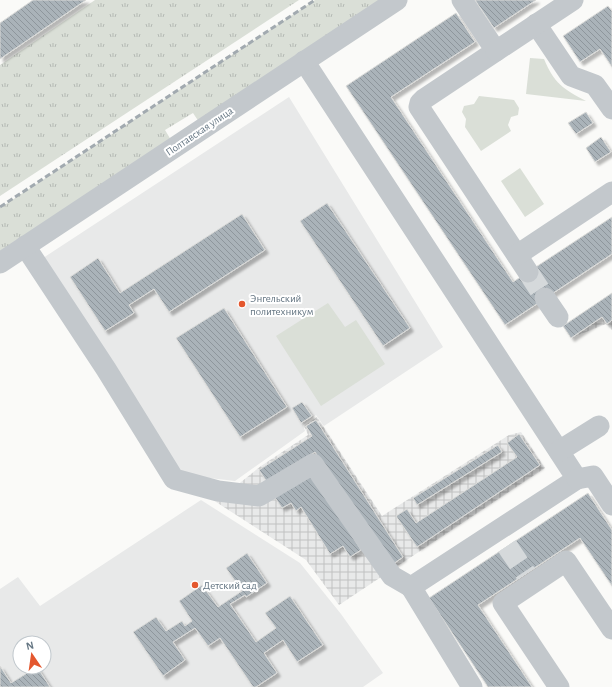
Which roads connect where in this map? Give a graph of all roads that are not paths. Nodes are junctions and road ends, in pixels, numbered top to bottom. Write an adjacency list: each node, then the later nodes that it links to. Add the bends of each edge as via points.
1 (398, 0): 6 (street, Полтавская улица)
2 (462, 0): 5 (street)
3 (573, 0): 4 (street)
4 (536, 24): 5 (street); 7 (street, via 571,76 596,85)
5 (496, 51): 8 (street, via 424,99 419,107 523,264)
6 (304, 61): 9 (street, Полтавская улица); 14 (street)
7 (612, 110)
8 (612, 192)
9 (25, 246): 10 (street, Полтавская улица); 17 (street, via 174,479 218,491 259,496 313,464 392,576)
10 (0, 263)
11 (545, 298): 12 (street)
12 (558, 317)
13 (599, 426): 14 (street)
14 (559, 451): 15 (street)
15 (577, 479): 16 (street, via 593,476); 17 (street, via 503,538)
16 (612, 505)
17 (411, 587): 19 (street)
18 (612, 630): 20 (street, via 566,561 529,578 502,603)
19 (472, 687)
20 (559, 687)

